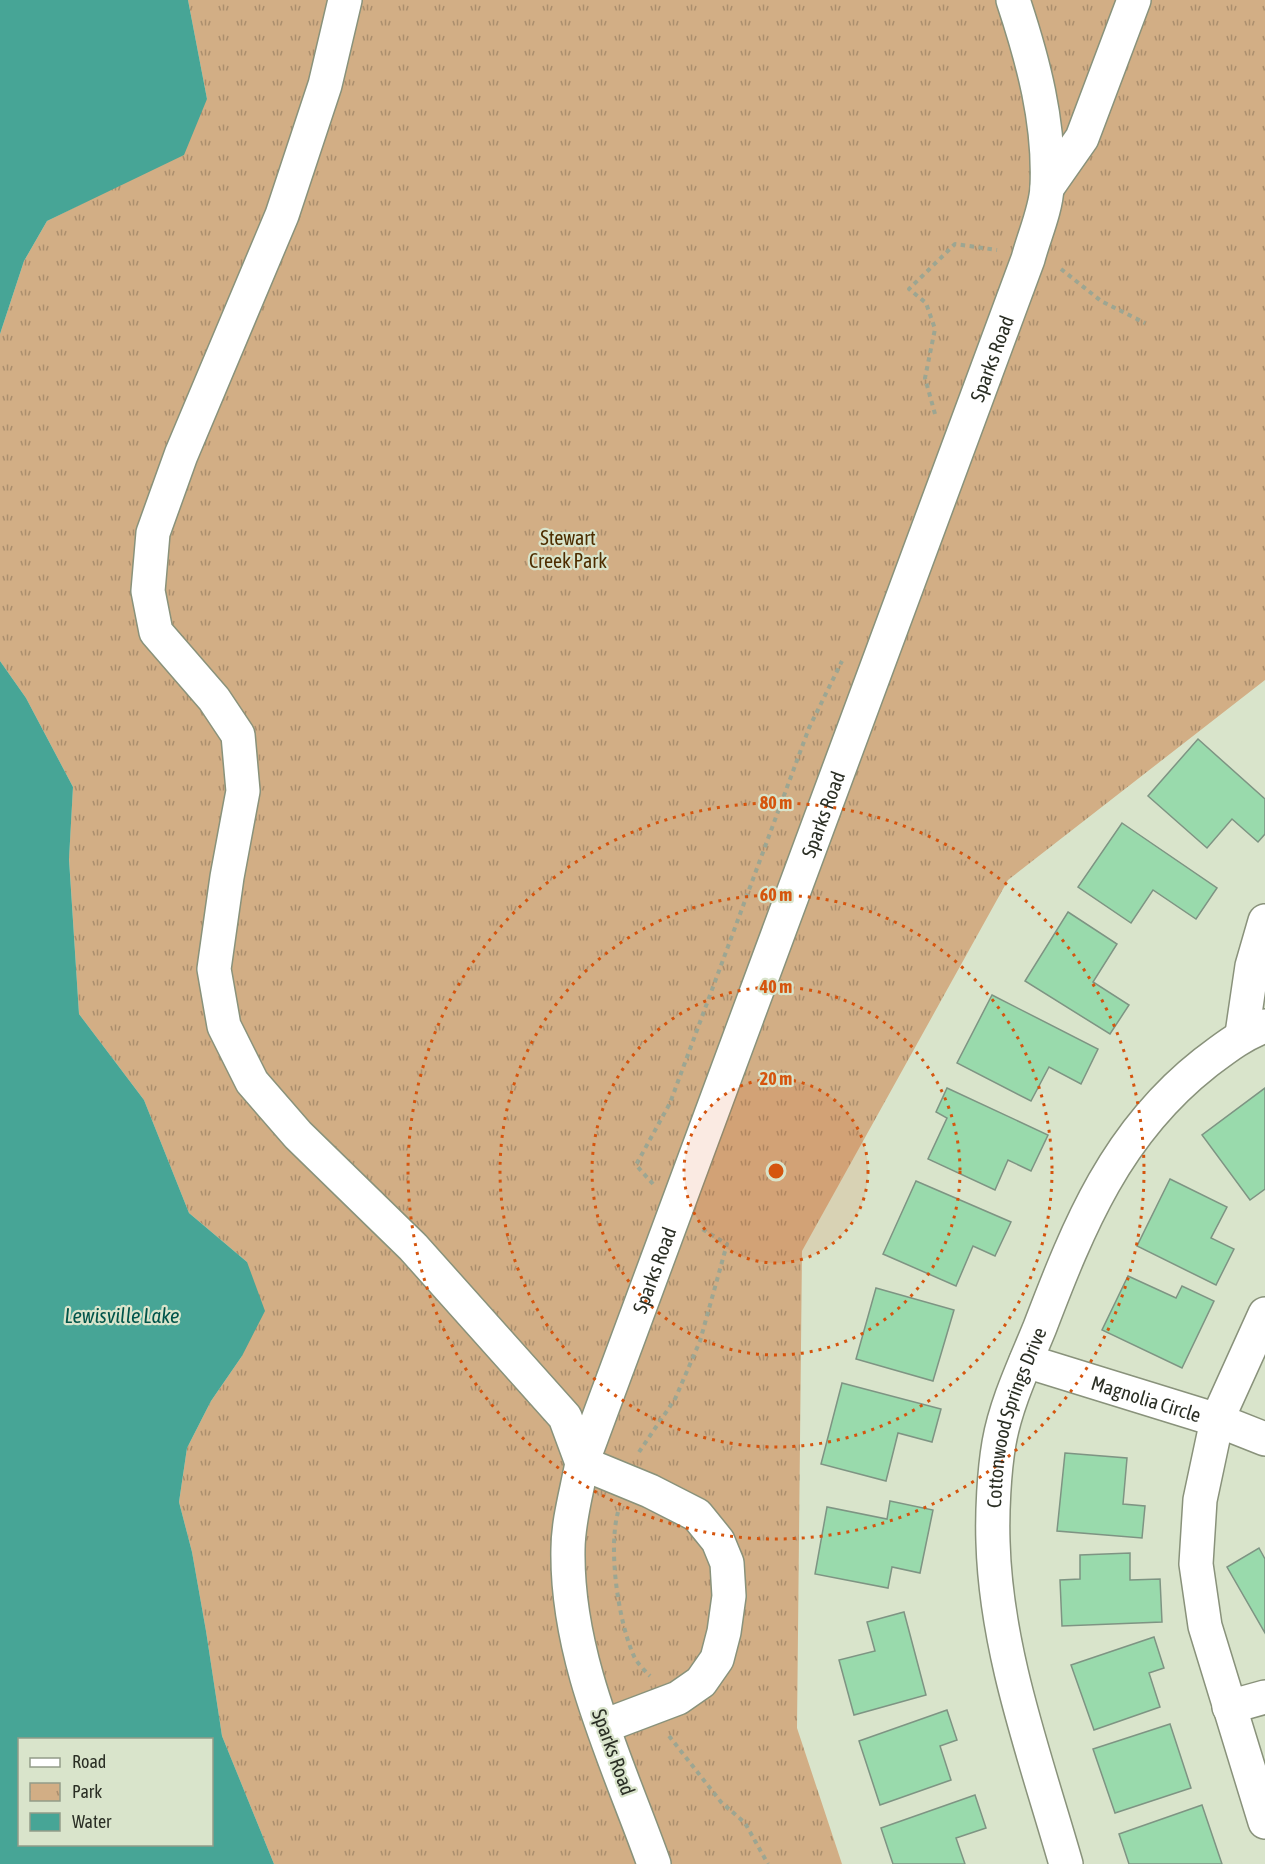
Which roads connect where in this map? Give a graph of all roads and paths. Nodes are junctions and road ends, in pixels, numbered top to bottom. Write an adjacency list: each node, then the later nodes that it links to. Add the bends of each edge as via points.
1 (345, 0): 18 (street, via 325,85 282,215 181,455 153,533 148,591 156,632 214,699 238,735 243,791 214,969 224,1026 247,1073 298,1135 413,1247 565,1417)
2 (1013, 0): 4 (street, Sparks Road, via 1033,59 1043,119)
3 (1134, 0): 4 (street, via 1082,138)
4 (1047, 188): 18 (street, Sparks Road, via 1024,270)
5 (999, 251): 8 (path, via 955,244 909,289 927,303 935,329 925,378)
6 (1061, 269): 7 (path, via 1101,301)
7 (1145, 323)
8 (936, 418)
9 (846, 654): 12 (path, via 809,728 670,1102 636,1165)
10 (1265, 921): 11 (street, via 1252,966)
11 (1253, 1030): 15 (street, Cottonwood Springs Drive, via 1159,1103 1130,1139 1088,1208)
12 (655, 1186)
13 (700, 1228): 19 (path, via 727,1244 700,1341 675,1399 633,1461)
14 (1265, 1314): 16 (street)
15 (1026, 1361): 16 (street, Magnolia Circle); 27 (street, Cottonwood Springs Drive, via 999,1444 993,1541 999,1612 1015,1688)
16 (1217, 1420): 17 (street, Magnolia Circle); 21 (street, via 1200,1500 1196,1564 1205,1626)
17 (1265, 1439)
18 (582, 1463): 19 (street); 23 (street, Sparks Road, via 567,1547 571,1607 585,1674)
19 (625, 1481): 22 (path, via 615,1523 623,1624 634,1657 656,1684); 22 (street, via 697,1515 718,1541 727,1563 729,1596 717,1659 701,1682)
20 (1265, 1697): 21 (street)
21 (1229, 1707): 24 (street)
22 (656, 1708): 23 (street); 26 (path, via 693,1769 745,1823)
23 (604, 1726): 25 (street, Sparks Road)
24 (1265, 1822)
25 (654, 1864)
26 (768, 1864)
27 (1066, 1864)

